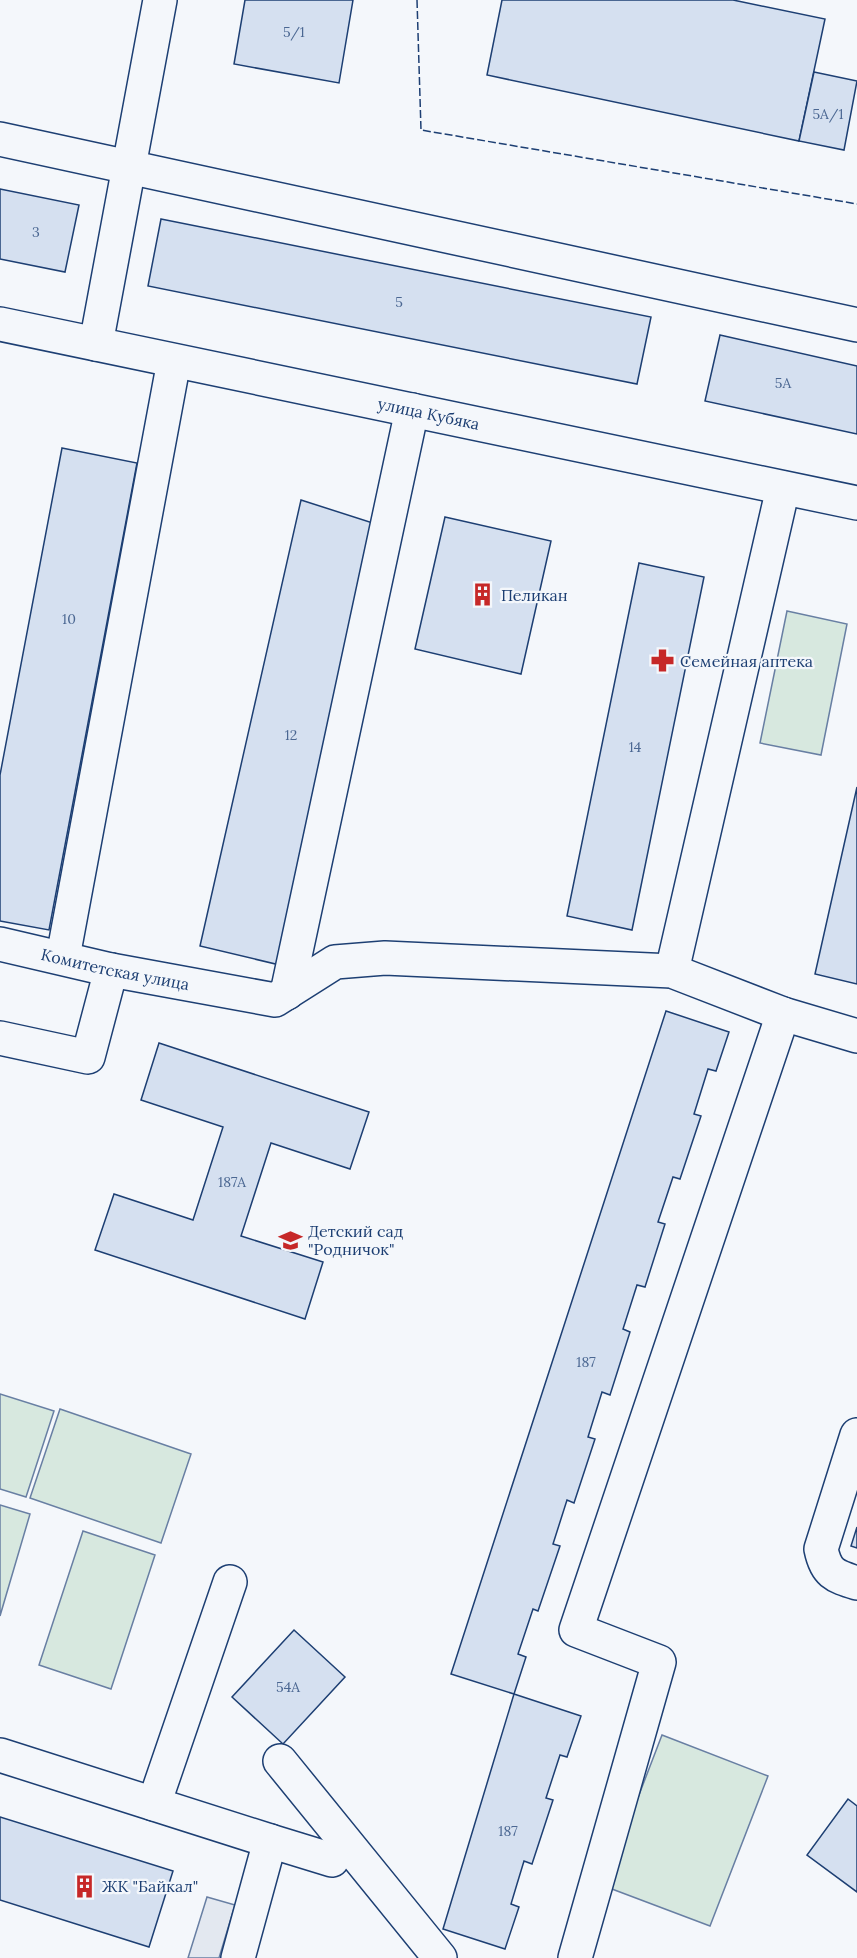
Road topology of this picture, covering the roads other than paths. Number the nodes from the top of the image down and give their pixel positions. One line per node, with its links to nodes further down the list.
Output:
1 (160, 0): 3 (street)
2 (0, 139): 3 (street)
3 (129, 167): 5 (street); 6 (street)
4 (0, 324): 6 (street, улица Кубяка)
5 (857, 325)
6 (96, 344): 7 (street, улица Кубяка)
7 (174, 360): 8 (street, улица Кубяка); 12 (street)
8 (412, 410): 9 (street, улица Кубяка); 15 (street)
9 (783, 488): 10 (street, улица Кубяка); 14 (street)
10 (857, 503)
11 (0, 944): 12 (street, Комитетская улица)
12 (63, 957): 13 (street, Комитетская улица)
13 (111, 970): 15 (street, Комитетская улица); 18 (street)
14 (672, 971): 15 (street); 16 (street)
15 (287, 993)
16 (783, 1014): 17 (street); 29 (street)
17 (857, 1036)
18 (0, 1038)
19 (857, 1435): 21 (street)
20 (230, 1582): 24 (street)
21 (857, 1583)
22 (0, 1755): 24 (street)
23 (280, 1761): 28 (street)
24 (154, 1804): 25 (street)
25 (270, 1841): 26 (street); 27 (street)
26 (332, 1860)
27 (238, 1958)
28 (441, 1958)
29 (575, 1958)

